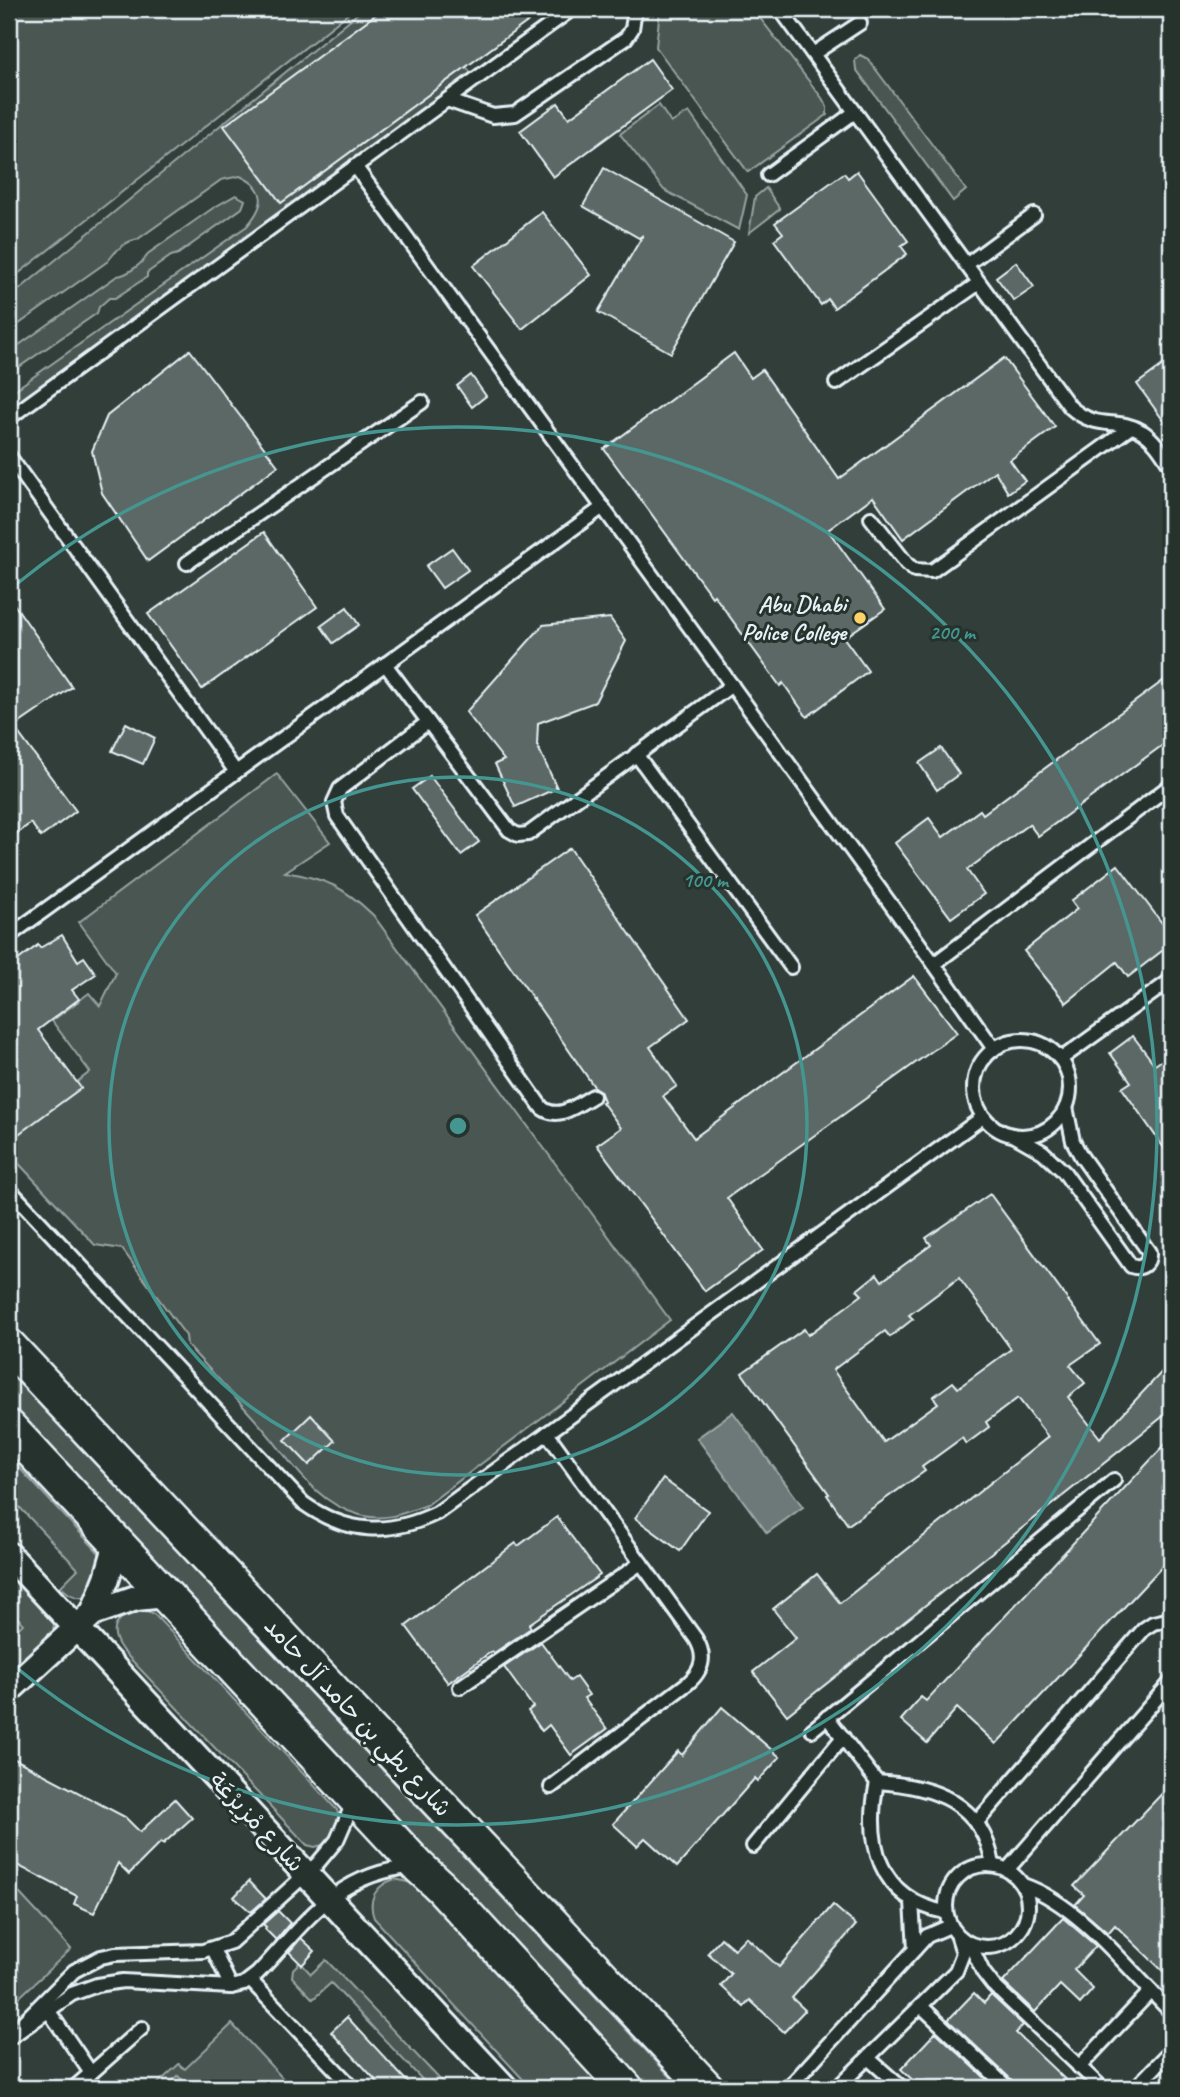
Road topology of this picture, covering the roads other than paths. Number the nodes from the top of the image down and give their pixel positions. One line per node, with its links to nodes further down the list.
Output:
1 (572, 9): 6 (lane)
2 (635, 9): 6 (lane)
3 (780, 9): 5 (lane)
4 (860, 23): 5 (lane)
5 (813, 54): 7 (lane)
6 (447, 100): 8 (lane)
7 (855, 112): 9 (lane); 11 (lane)
8 (355, 166): 15 (lane); 19 (lane)
9 (768, 175)
10 (1034, 215): 11 (lane)
11 (966, 265): 12 (lane)
12 (979, 282): 13 (lane); 16 (lane)
13 (836, 383)
14 (422, 402): 21 (lane)
15 (9, 418)
16 (1131, 427): 18 (lane); 20 (lane)
17 (9, 456): 26 (lane)
18 (1171, 466)
19 (603, 507): 22 (lane); 23 (lane)
20 (871, 518)
21 (187, 563)
22 (385, 664): 24 (lane); 26 (lane)
23 (732, 685): 25 (lane); 29 (lane)
24 (428, 722): 25 (lane); 34 (lane)
25 (636, 754): 30 (lane)
26 (236, 772): 28 (lane)
27 (1171, 785): 29 (lane)
28 (9, 936)
29 (934, 964): 32 (lane)
30 (791, 967)
31 (1171, 980): 33 (lane)
32 (994, 1049): 33 (lane); 36 (lane)
33 (1061, 1059): 35 (lane)
34 (593, 1096)
35 (1066, 1107): 37 (lane); 37 (lane)
36 (983, 1117): 37 (lane); 41 (lane)
37 (1015, 1136)
38 (9, 1189): 41 (lane)
39 (9, 1346): 87 (street, شارع بطي بن حامد آل حامد)
40 (9, 1427): 43 (street)
41 (547, 1433): 45 (lane)
42 (1114, 1480): 52 (lane)
43 (117, 1543): 46 (street); 48 (street)
44 (9, 1555): 48 (street, شارع مْزِيرْعَة)
45 (641, 1563): 50 (lane); 56 (lane)
46 (165, 1595): 48 (street); 57 (street)
47 (1171, 1619): 58 (lane)
48 (85, 1620): 51 (street); 63 (street, شارع مْزِيرْعَة)
49 (1171, 1682): 62 (lane)
50 (460, 1688)
51 (9, 1690)
52 (827, 1717): 53 (lane); 54 (lane)
53 (813, 1730)
54 (843, 1737): 55 (lane); 59 (lane)
55 (877, 1783): 58 (lane); 66 (lane)
56 (551, 1787)
57 (355, 1797): 61 (street); 63 (lane)
58 (977, 1822): 60 (lane)
59 (753, 1846)
60 (993, 1865): 62 (lane); 67 (lane)
61 (419, 1867): 65 (lane); 86 (street)
62 (1007, 1870): 64 (lane)
63 (306, 1875): 65 (street, شارع مْزِيرْعَة); 69 (lane)
64 (1023, 1885): 68 (lane); 73 (lane)
65 (328, 1898): 71 (lane); 85 (street, شارع مْزِيرْعَة)
66 (912, 1902): 67 (lane); 70 (lane)
67 (945, 1912): 68 (lane)
68 (959, 1936): 70 (lane); 74 (lane); 81 (lane)
69 (213, 1949): 72 (lane); 78 (lane)
70 (915, 1949): 88 (lane)
71 (250, 1980): 72 (lane); 84 (lane)
72 (231, 1987): 75 (lane)
73 (1151, 1991): 76 (lane); 81 (lane)
74 (921, 2006): 80 (lane); 91 (lane)
75 (48, 2010): 78 (lane); 82 (lane)
76 (1171, 2012)
77 (142, 2028): 82 (lane)
78 (10, 2038)
79 (1171, 2051): 93 (lane)
80 (868, 2058): 89 (lane); 90 (lane)
81 (1079, 2067): 92 (lane)
82 (91, 2073): 83 (lane)
83 (74, 2088)
84 (352, 2088)
85 (505, 2088)
86 (626, 2088)
87 (707, 2088)
88 (788, 2088)
89 (837, 2088)
90 (902, 2088)
91 (1008, 2088)
92 (1102, 2088)
93 (1135, 2088)

